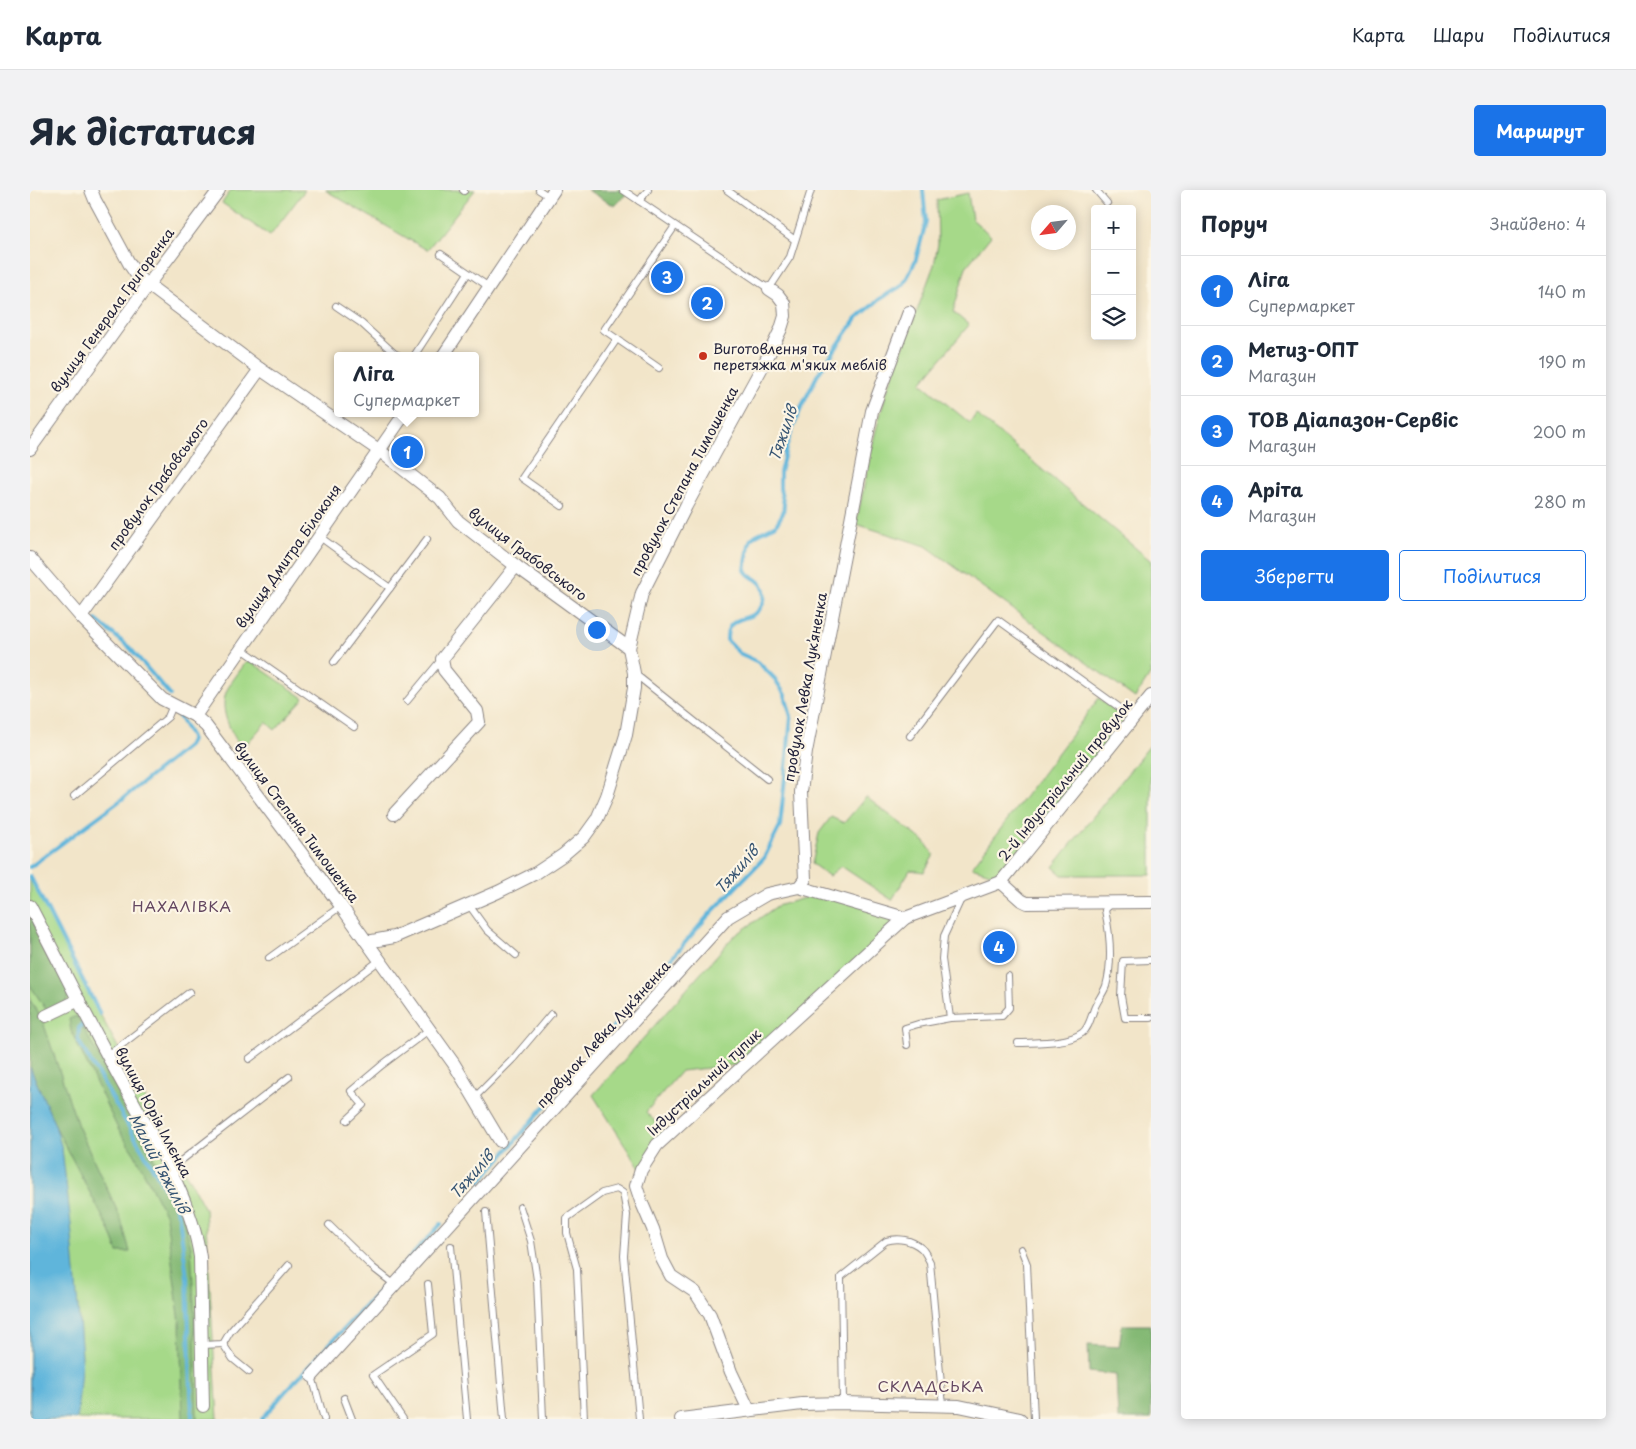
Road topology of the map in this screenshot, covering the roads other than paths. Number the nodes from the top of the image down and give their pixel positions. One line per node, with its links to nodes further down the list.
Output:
1 (92, 190): 15 (street, вулиця Грабовського)
2 (219, 190): 15 (street, вулиця Генерала Григоренка)
3 (622, 190): 9 (lane)
4 (648, 190): 9 (lane)
5 (727, 190): 12 (lane)
6 (811, 190): 12 (lane)
7 (1096, 190): 10 (lane)
8 (548, 192): 16 (street)
9 (639, 201): 11 (lane)
10 (1107, 203)
11 (675, 226): 17 (lane); 20 (lane)
12 (795, 240): 17 (lane)
13 (441, 254): 14 (lane)
14 (468, 273): 16 (lane); 22 (lane)
15 (148, 285): 24 (street, вулиця Грабовського); 27 (street, вулиця Генерала Григоренка)
16 (489, 288): 23 (street)
17 (769, 289): 37 (street, провулок Степана Тимошенка)
18 (336, 306): 21 (lane)
19 (909, 312): 52 (street, провулок Левка Лукʼяненка)
20 (616, 339): 25 (lane); 29 (lane)
21 (393, 352)
22 (417, 352)
23 (446, 352)
24 (260, 368): 28 (street, вулиця Грабовського); 35 (street, провулок Грабовського)
25 (659, 368)
26 (402, 417): 28 (street, вулиця Дмитра Білоконя)
27 (30, 449)
28 (380, 451): 30 (street, вулиця Дмитра Білоконя); 33 (street, вулиця Грабовського)
29 (562, 506)
30 (320, 536): 34 (lane); 36 (street, вулиця Дмитра Білоконя)
31 (427, 539): 34 (lane)
32 (30, 558): 35 (street, вулиця Степана Тимошенка)
33 (516, 566): 37 (street, вулиця Грабовського); 38 (street)
34 (390, 588): 39 (lane)
35 (81, 617): 43 (street, вулиця Степана Тимошенка)
36 (242, 648): 44 (street, вулиця Дмитра Білоконя); 46 (lane)
37 (629, 648): 40 (street, провулок Степана Тимошенка)
38 (442, 659): 41 (lane); 50 (street)
39 (334, 662)
40 (634, 673): 48 (lane); 56 (street, провулок Степана Тимошенка)
41 (407, 701)
42 (1150, 701): 45 (street, 2-й Індустріальний провулок)
43 (173, 705): 44 (street, вулиця Степана Тимошенка); 49 (lane)
44 (195, 716): 58 (street, вулиця Степана Тимошенка)
45 (1135, 718): 47 (lane); 51 (street, 2-й Індустріальний провулок)
46 (354, 727)
47 (910, 736)
48 (767, 779)
49 (74, 796)
50 (394, 814)
51 (1001, 882): 53 (street); 54 (street)
52 (800, 887): 59 (street); 88 (street, провулок Левка Лукʼяненка)
53 (962, 896): 59 (street); 70 (lane)
54 (1112, 902): 55 (street); 73 (lane)
55 (1151, 902)
56 (469, 905): 60 (street, провулок Степана Тимошенка); 61 (lane)
57 (30, 906): 67 (street, вулиця Юрія Іллєнка)
58 (341, 906): 60 (street, вулиця Степана Тимошенка); 62 (lane)
59 (905, 918): 98 (street, Індустріальний тупик)
60 (367, 942): 63 (street, вулиця Степана Тимошенка)
61 (516, 954)
62 (268, 958)
63 (380, 960): 72 (street, вулиця Степана Тимошенка); 76 (lane)
64 (1151, 960): 71 (lane)
65 (1008, 976): 70 (lane)
66 (190, 992): 75 (lane)
67 (79, 1000): 69 (street); 75 (street, вулиця Юрія Іллєнка)
68 (551, 1014): 78 (lane)
69 (46, 1016)
70 (950, 1018): 74 (lane)
71 (1151, 1018)
72 (430, 1030): 78 (street, вулиця Степана Тимошенка); 79 (lane)
73 (1018, 1043)
74 (907, 1044)
75 (108, 1056): 81 (street, вулиця Юрія Іллєнка)
76 (249, 1059)
77 (289, 1078): 81 (lane)
78 (474, 1098): 80 (street, вулиця Степана Тимошенка)
79 (347, 1120)
80 (500, 1141)
81 (170, 1170): 91 (street, вулиця Юрія Іллєнка)
82 (520, 1207): 104 (lane)
83 (486, 1212): 103 (lane)
84 (329, 1225): 88 (lane)
85 (451, 1246): 102 (lane)
86 (1021, 1249): 109 (lane)
87 (289, 1265): 90 (lane)
88 (393, 1284): 93 (street)
89 (428, 1284): 101 (lane)
90 (222, 1344): 91 (lane); 92 (lane)
91 (202, 1345): 96 (street, вулиця Юрія Іллєнка)
92 (248, 1372)
93 (312, 1376): 99 (lane)
94 (344, 1398): 100 (lane)
95 (843, 1403): 97 (street); 97 (lane); 98 (street)
96 (203, 1406)
97 (943, 1406): 108 (street)
98 (749, 1410): 107 (street)
99 (324, 1419)
100 (352, 1419)
101 (404, 1419)
102 (467, 1419)
103 (504, 1419)
104 (543, 1419)
105 (584, 1419): 106 (lane)
106 (640, 1419)
107 (681, 1419)
108 (1020, 1419)
109 (1034, 1419)

